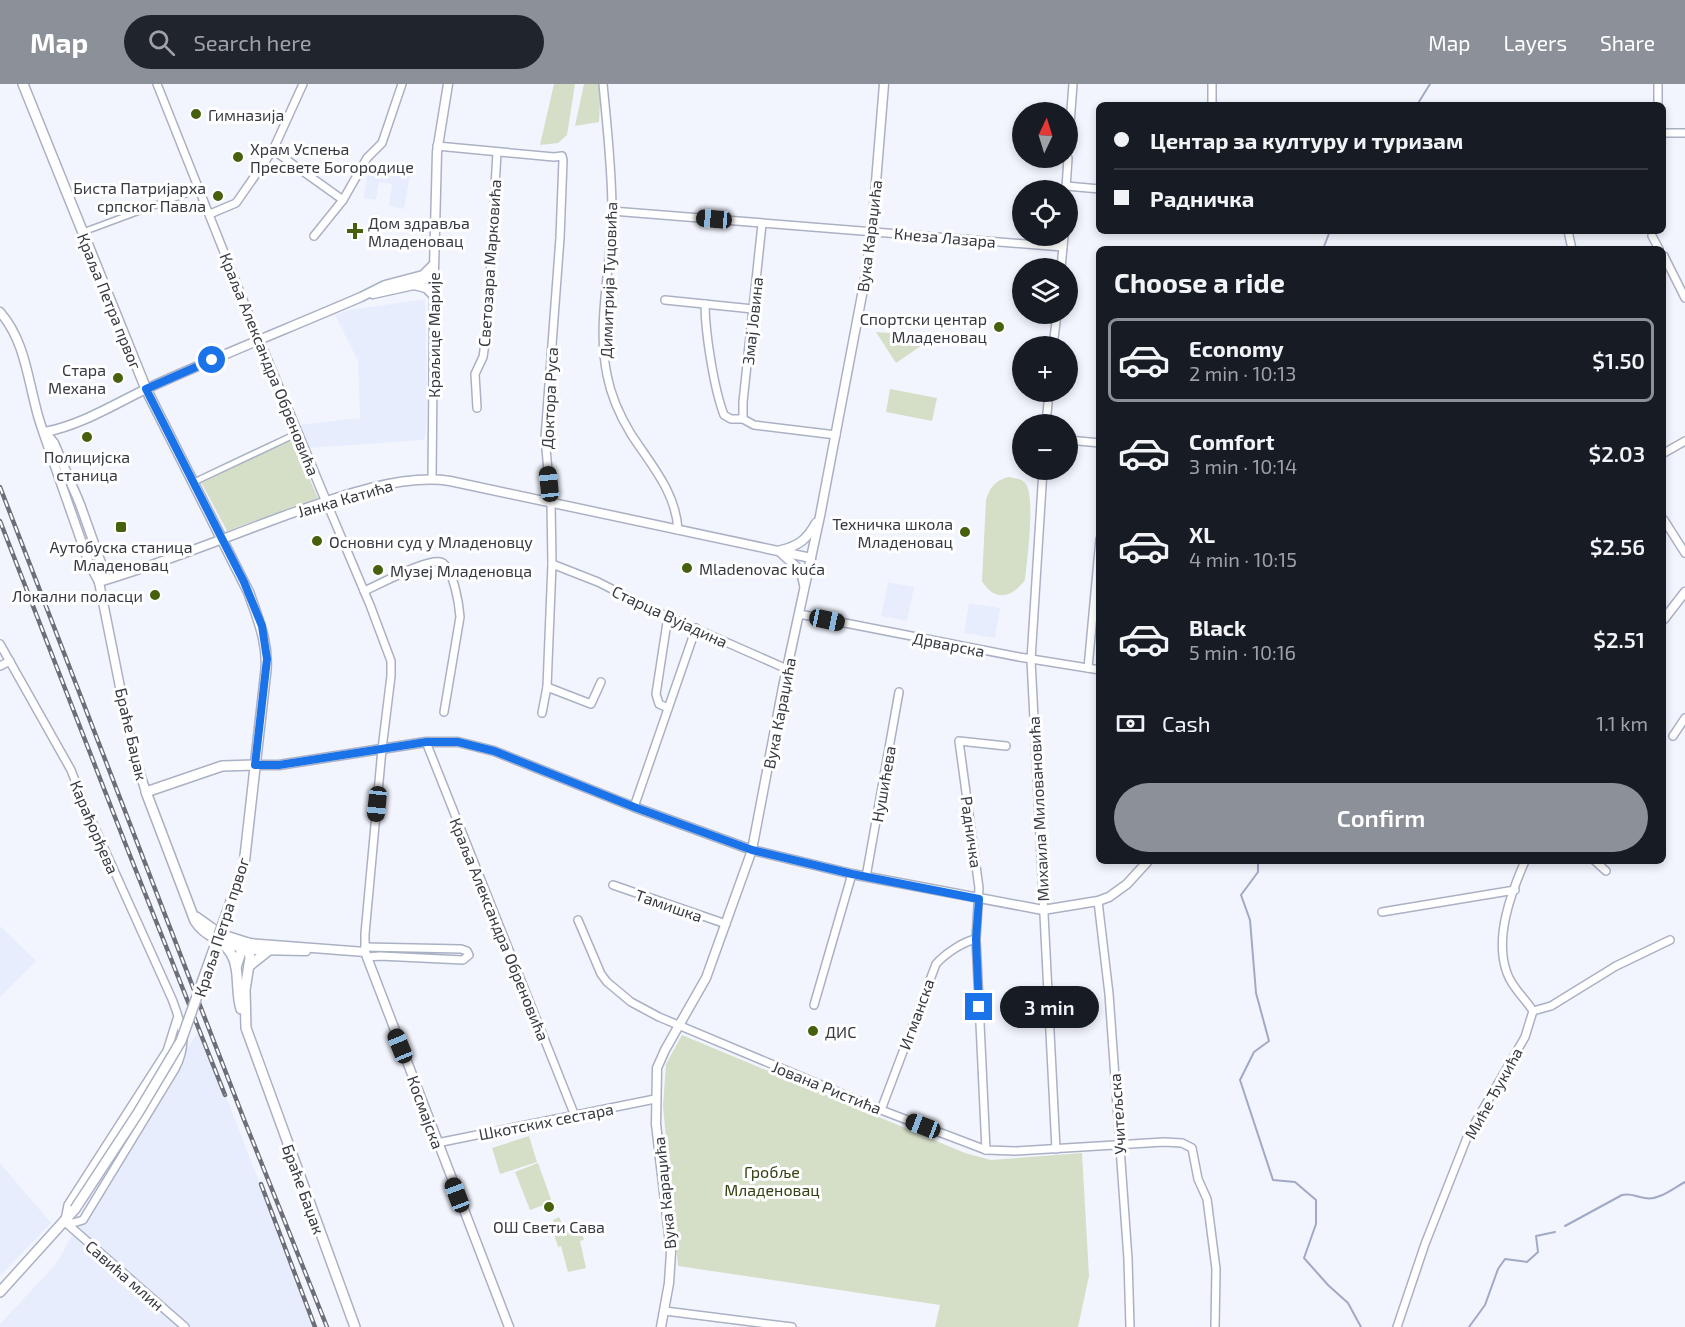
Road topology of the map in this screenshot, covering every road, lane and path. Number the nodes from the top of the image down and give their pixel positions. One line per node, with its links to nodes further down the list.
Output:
1 (23, 84): 27 (main road, Краља Петра првог)
2 (157, 84): 20 (street, Краља Александра Обреновића)
3 (303, 84): 17 (street)
4 (402, 84): 22 (street)
5 (448, 84): 16 (street, Краљице Марије)
6 (603, 84): 23 (street, Димитрија Туцовића)
7 (884, 84): 26 (street, Вука Караџића)
8 (1073, 84): 11 (street)
9 (1212, 84): 12 (street)
10 (1658, 84): 13 (street)
11 (1072, 102)
12 (1212, 102)
13 (1658, 102)
14 (1666, 133): 15 (street)
15 (1685, 133)
16 (437, 146): 18 (street); 34 (street, Краљице Марије)
17 (273, 150): 22 (street); 24 (street)
18 (497, 152): 45 (street, Светозара Марковића); 58 (street, Доктора Руса)
19 (1078, 188): 21 (street)
20 (199, 189): 24 (street, Краља Александра Обреновића); 27 (street)
21 (1096, 189)
22 (343, 200): 28 (street)
23 (612, 211): 25 (street, Кнеза Лазара); 61 (street, Димитрија Туцовића)
24 (210, 214): 43 (street, Краља Александра Обреновића)
25 (762, 224): 26 (street, Кнеза Лазара); 41 (street, Змај Јовина)
26 (873, 231): 31 (street, Кнеза Лазара); 49 (street, Вука Караџића)
27 (83, 232): 44 (main road, Краља Петра првог)
28 (315, 236)
29 (1652, 236): 30 (street)
30 (1657, 246)
31 (1063, 247): 32 (street)
32 (1062, 258)
33 (1666, 260): 38 (street)
34 (434, 269): 35 (street); 36 (street, Краљице Марије); 37 (street)
35 (414, 285): 36 (street); 37 (street)
36 (434, 296): 54 (street, Краљице Марије)
37 (361, 297): 43 (street)
38 (1685, 298)
39 (665, 300): 40 (street)
40 (705, 304): 41 (street); 46 (street)
41 (753, 309): 46 (street, Змај Јовина)
42 (0, 312): 47 (street, Браће Баџак)
43 (260, 340): 44 (street); 48 (street, Краља Александра Обреновића)
44 (146, 389): 47 (street); 56 (main road, Краља Петра првог)
45 (477, 408)
46 (743, 419): 49 (street)
47 (45, 432): 67 (street, Браће Баџак)
48 (298, 433): 56 (street); 57 (street, Краља Александра Обреновића)
49 (836, 435): 59 (street, Вука Караџића)
50 (1078, 441): 52 (street)
51 (1685, 441): 53 (street)
52 (1096, 443)
53 (1666, 452)
54 (432, 479): 57 (street, Јанка Катића); 58 (street, Јанка Катића)
55 (1042, 480): 77 (street, Михаила Миловановића)
56 (194, 482): 62 (main road, Краља Петра првог)
57 (326, 501): 62 (street, Јанка Катића); 70 (street, Краља Александра Обреновића)
58 (551, 503): 61 (street, Јанка Катића); 66 (street, Доктора Руса)
59 (820, 516): 63 (street); 65 (street, Вука Караџића)
60 (1666, 523): 64 (street)
61 (678, 530): 63 (street, Јанка Катића)
62 (222, 539): 67 (street, Јанка Катића); 94 (main road, Краља Петра првог)
63 (778, 551): 65 (street, Јанка Катића); 69 (street)
64 (1685, 553)
65 (811, 558): 69 (street, Вука Караџића)
66 (552, 564): 73 (street, Старца Вујадина); 84 (street, Доктора Руса)
67 (99, 582): 95 (street, Браће Баџак)
68 (1096, 582): 80 (street)
69 (805, 587): 72 (street, Вука Караџића)
70 (364, 591): 87 (street); 93 (street, Краља Александра Обреновића)
71 (1685, 592): 74 (street)
72 (799, 614): 77 (street, Дрварска); 81 (street, Вука Караџића)
73 (668, 616): 75 (street, Старца Вујадина); 86 (street)
74 (1666, 616)
75 (696, 628): 81 (street, Старца Вујадина); 86 (street)
76 (0, 644): 78 (street, Карађорђева)
77 (1031, 660): 80 (street, Дрварска); 108 (street, Михаила Миловановића)
78 (10, 661): 79 (street); 124 (street, Карађорђева)
79 (0, 666)
80 (1088, 668): 82 (street, Дрварска)
81 (787, 669): 97 (street, Вука Караџића)
82 (1096, 669)
83 (601, 682): 84 (street)
84 (547, 687): 88 (street, Доктора Руса)
85 (899, 692): 103 (street, Нушићева)
86 (668, 708): 96 (street)
87 (444, 712)
88 (542, 713)
89 (1685, 718): 90 (street)
90 (1672, 736)
91 (426, 742): 93 (street); 96 (street); 129 (street, Краља Александра Обреновића)
92 (1006, 746): 106 (street, Радничка)
93 (382, 749): 94 (street); 119 (street, Космајска)
94 (255, 765): 95 (main road); 134 (main road, Краља Петра првог, bridge)
95 (146, 792): 110 (main road, Браће Баџак)
96 (634, 807): 97 (street)
97 (752, 850): 102 (street); 112 (street, Вука Караџића)
98 (1146, 864): 107 (street)
99 (1524, 864): 105 (street)
100 (1598, 864): 101 (street)
101 (1606, 871)
102 (852, 874): 103 (street); 122 (street)
103 (866, 877): 106 (street)
104 (613, 885): 112 (street, Тамишка)
105 (1515, 890): 109 (street); 123 (street)
106 (979, 899): 108 (street); 113 (street, Радничка)
107 (1098, 901): 108 (street); 131 (street, Учитељска)
108 (1043, 910): 132 (street, Михаила Миловановића)
109 (1382, 912)
110 (194, 915): 115 (main road, Браће Баџак); 116 (main road)
111 (578, 920): 126 (street, Јована Ристића)
112 (726, 924): 126 (street, Вука Караџића)
113 (976, 939): 128 (street, Игманска); 133 (street, Радничка)
114 (1670, 940): 123 (street)
115 (222, 943): 116 (street); 120 (main road, Браће Баџак)
116 (247, 947): 117 (street); 118 (street); 120 (main road); 121 (main road, Браће Баџак)
117 (315, 949): 118 (street); 119 (street)
118 (268, 951): 121 (main road)
119 (365, 952): 119 (street); 130 (street, Космајска)
120 (236, 968): 125 (main road, Браће Баџак)
121 (248, 968): 125 (main road, Браће Баџак)
122 (814, 1005)
123 (1533, 1011): 144 (street, Миће Ђукића)
124 (178, 1016): 134 (street); 134 (street, Карађорђева)
125 (244, 1016): 138 (main road, Браће Баџак)
126 (679, 1026): 127 (street, Вука Караџића); 128 (street, Јована Ристића)
127 (655, 1100): 129 (street, Шкотских сестара); 136 (street, Вука Караџића)
128 (881, 1110): 133 (street, Јована Ристића)
129 (575, 1116): 130 (street, Шкотских сестара)
130 (437, 1143): 139 (street, Космајска)
131 (1119, 1145): 132 (street, Јована Ристића); 142 (street, Учитељска); 143 (street, Јована Ристића)
132 (1056, 1149): 133 (street, Јована Ристића)
133 (986, 1150)
134 (65, 1222): 135 (main road, Краља Петра првог); 137 (street, Савића млин)
135 (0, 1292)
136 (665, 1311): 140 (street, Вука Караџића); 141 (street)
137 (185, 1327)
138 (355, 1327)
139 (509, 1327)
140 (661, 1327)
141 (792, 1327)
142 (1130, 1327)
143 (1215, 1327)
144 (1397, 1327)

